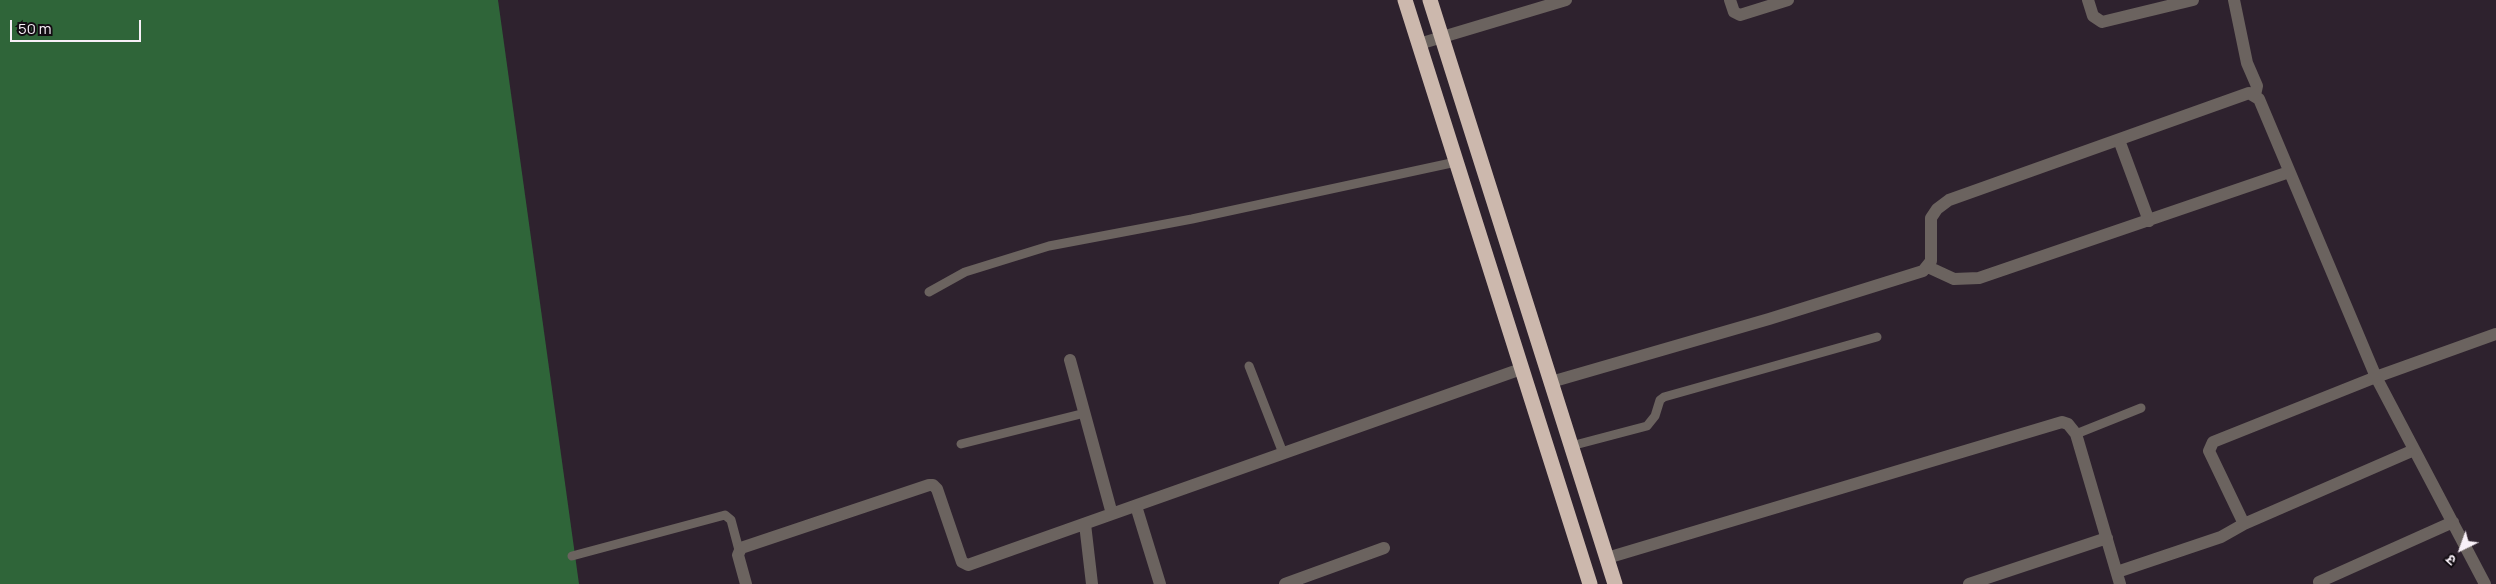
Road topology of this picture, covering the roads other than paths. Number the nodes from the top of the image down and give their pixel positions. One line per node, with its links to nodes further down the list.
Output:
1 (1405, 0): 10 (highway)
2 (1430, 0): 9 (highway)
3 (1566, 0): 9 (street)
4 (1730, 0): 5 (street)
5 (1788, 0)
6 (2088, 0): 7 (street)
7 (2193, 0)
8 (2234, 0): 11 (street)
9 (1442, 38): 10 (street); 24 (highway)
10 (1419, 44): 13 (highway)
11 (2255, 95): 12 (street); 14 (street)
12 (2119, 140): 15 (street); 16 (street)
13 (1456, 162): 17 (lane); 22 (highway)
14 (2289, 172): 15 (street); 23 (street)
15 (2149, 222): 16 (street)
16 (1928, 267): 24 (street)
17 (929, 292)
18 (2496, 334): 23 (street)
19 (1877, 337): 29 (lane)
20 (1070, 360): 26 (street)
21 (1249, 366): 31 (lane)
22 (1521, 369): 31 (street); 48 (highway)
23 (2376, 376): 30 (street); 36 (street)
24 (1551, 382): 29 (highway)
25 (2141, 408): 27 (lane)
26 (1084, 413): 28 (lane); 33 (street)
27 (2076, 434): 37 (street); 41 (street)
28 (961, 444)
29 (1571, 446): 41 (highway)
30 (2414, 450): 34 (street); 36 (street)
31 (1283, 454): 32 (street)
32 (1136, 506): 33 (street); 46 (street)
33 (1112, 514): 35 (street)
34 (2452, 522): 43 (street); 51 (street)
35 (1085, 524): 39 (street); 45 (street)
36 (2244, 524): 42 (street)
37 (2108, 538): 42 (street); 50 (street)
38 (1384, 548): 47 (street)
39 (739, 550): 40 (lane); 44 (street)
40 (572, 556)
41 (1607, 558): 49 (highway)
42 (2119, 578)
43 (2319, 582)
44 (746, 584)
45 (1092, 584)
46 (1160, 584)
47 (1285, 584)
48 (1590, 584)
49 (1615, 584)
50 (1969, 584)
51 (2485, 584)

